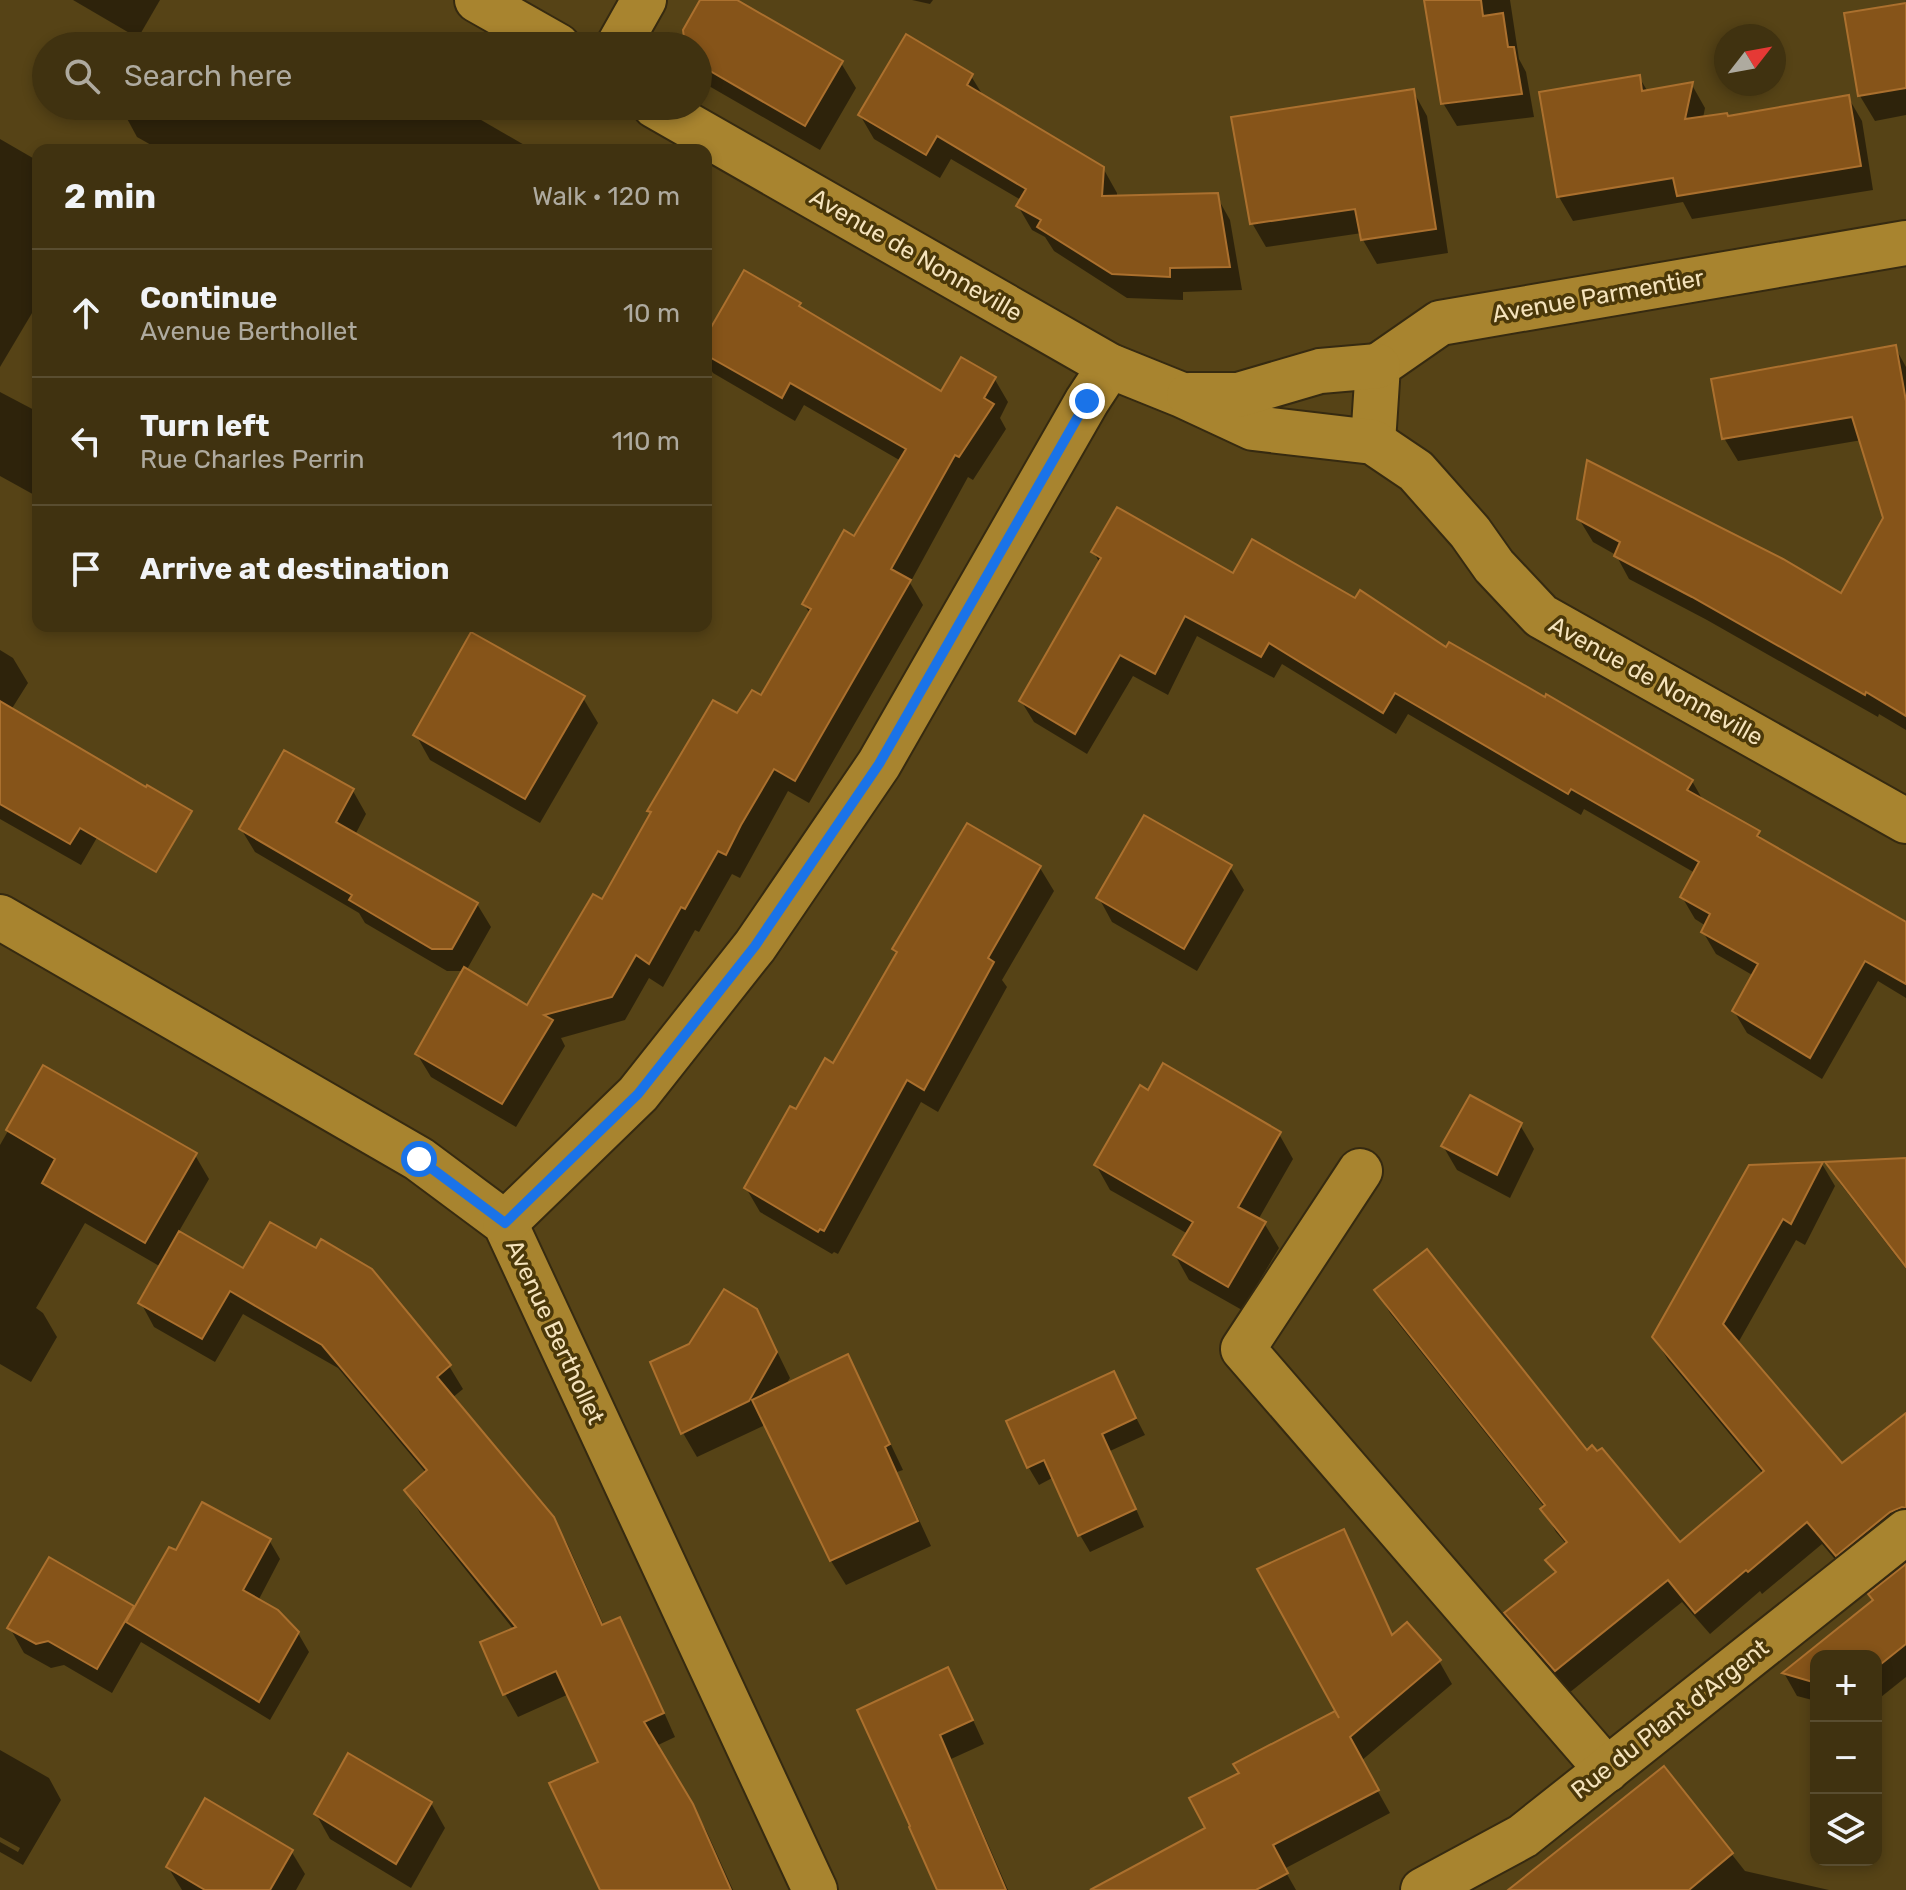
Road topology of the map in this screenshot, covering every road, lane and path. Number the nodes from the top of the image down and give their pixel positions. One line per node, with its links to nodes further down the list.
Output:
1 (477, 0): 3 (street)
2 (644, 0): 4 (street)
3 (533, 32)
4 (626, 32)
5 (680, 120): 7 (street, Avenue de Nonneville)
6 (1906, 243): 8 (street, Avenue Parmentier)
7 (1110, 366): 9 (street, Avenue de Nonneville); 14 (street)
8 (1378, 366): 9 (street, Avenue de Nonneville); 10 (street)
9 (1182, 395): 10 (street, Avenue de Nonneville)
10 (1373, 442): 11 (street, Avenue de Nonneville)
11 (1906, 821)
12 (0, 917): 14 (street, Avenue Berthollet)
13 (1360, 1171): 16 (street)
14 (505, 1223): 17 (street, Avenue Berthollet)
15 (1906, 1532): 16 (street, Rue du Plant d'Argent)
16 (1607, 1770): 18 (street, Rue du Plant d'Argent)
17 (815, 1890)
18 (1423, 1890)

